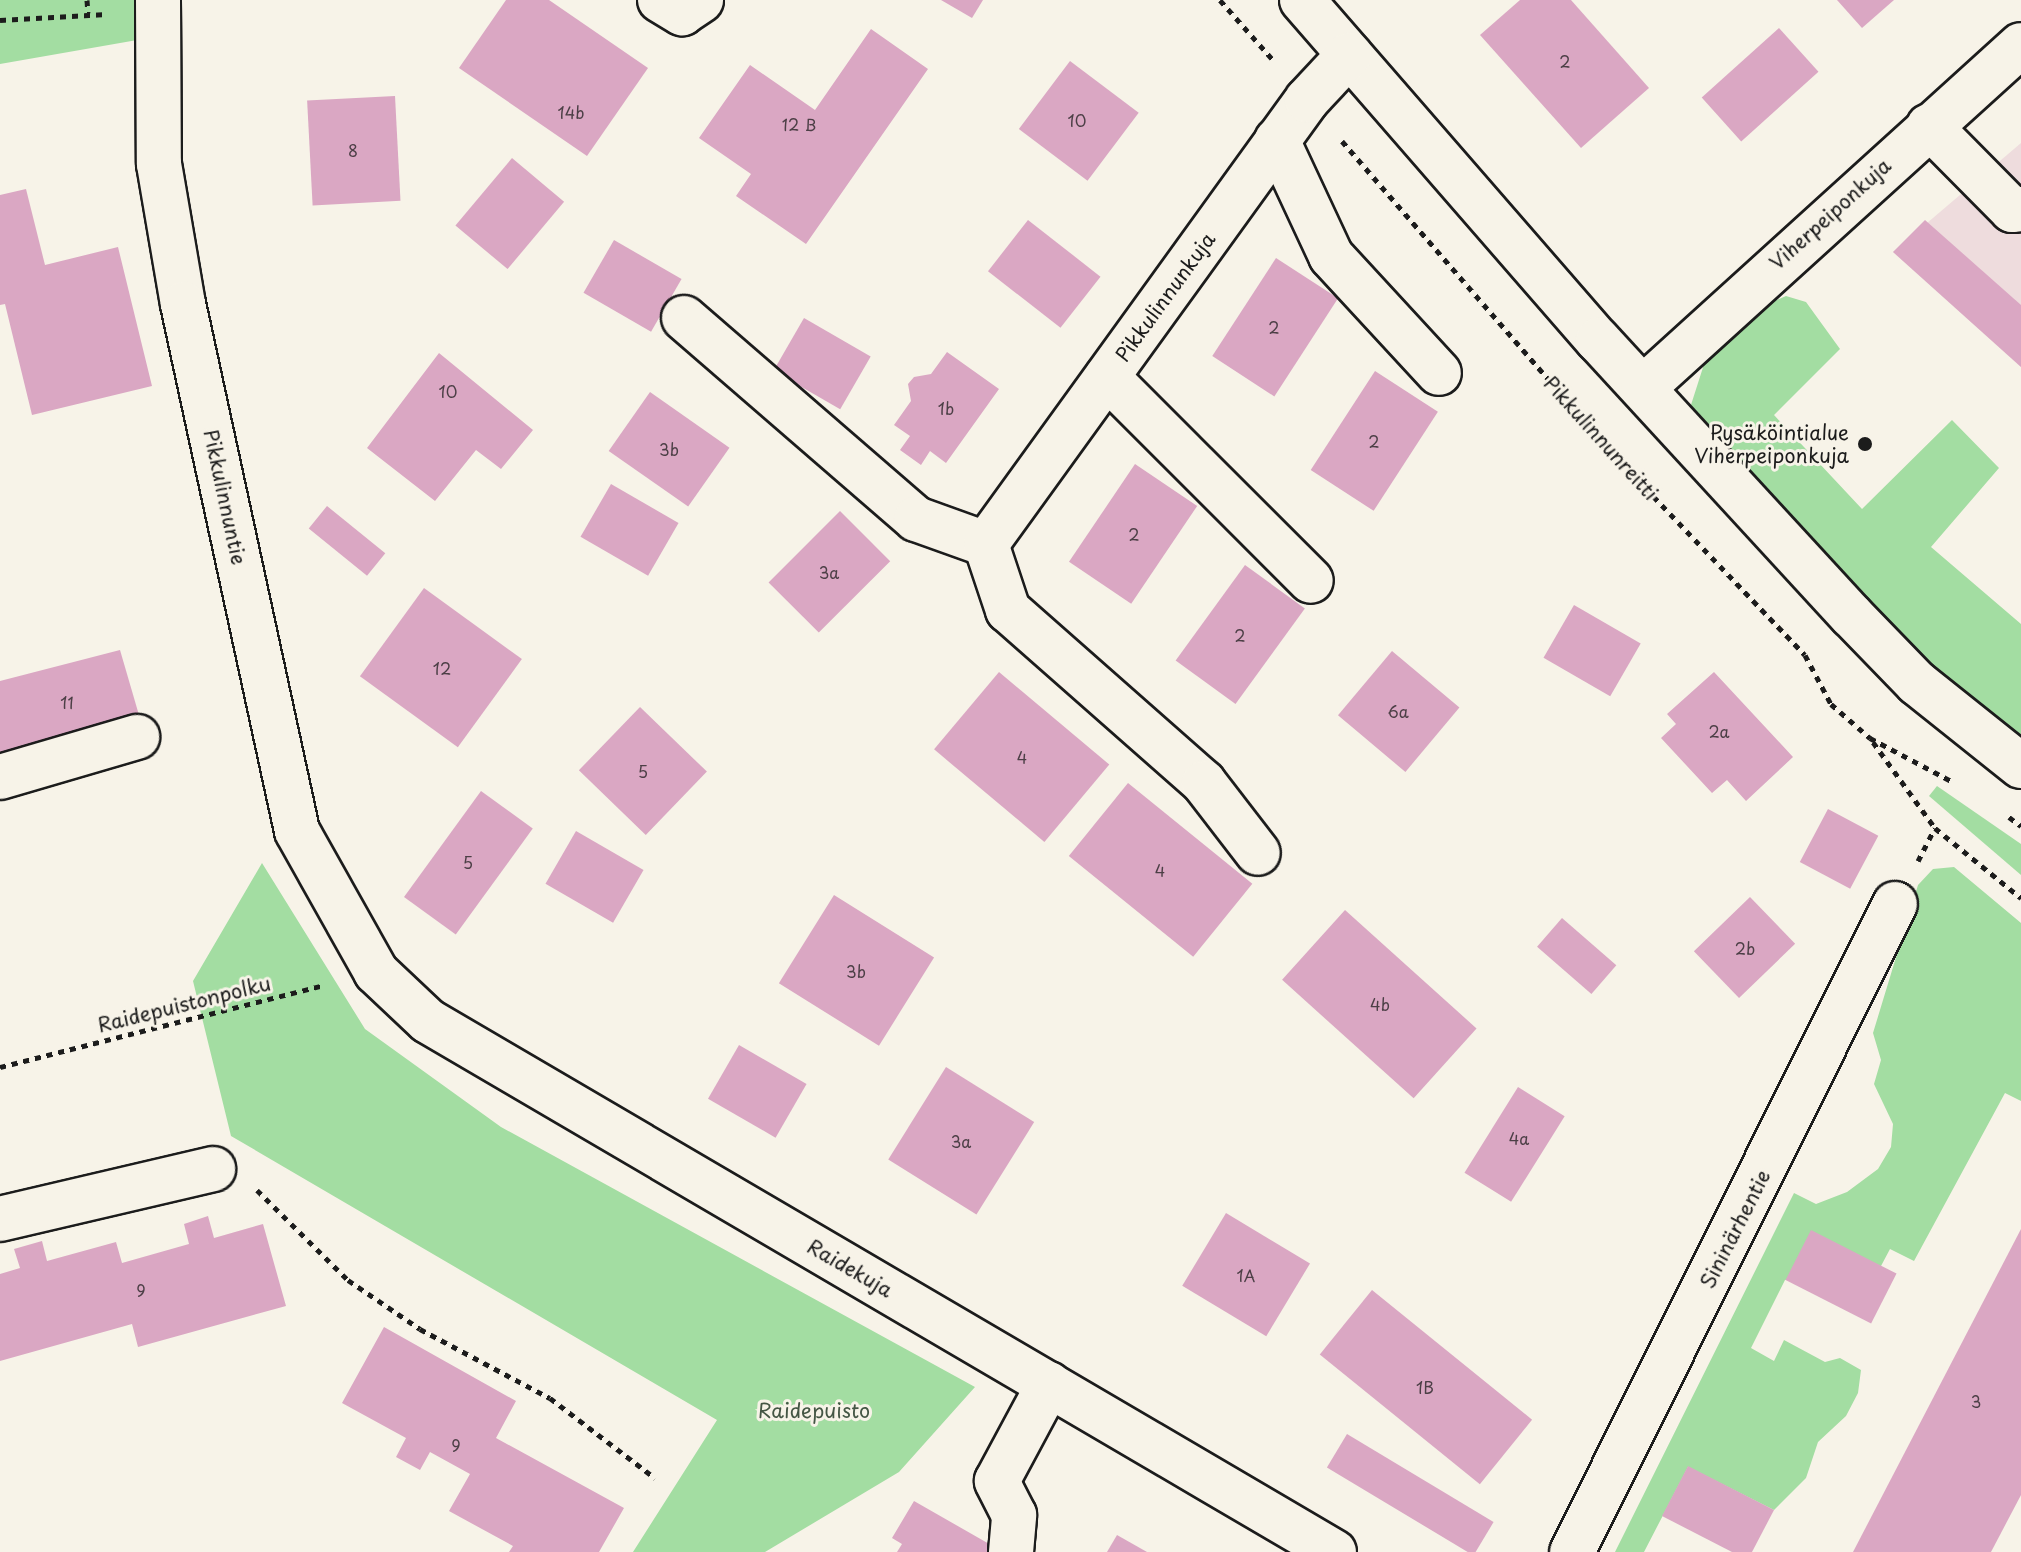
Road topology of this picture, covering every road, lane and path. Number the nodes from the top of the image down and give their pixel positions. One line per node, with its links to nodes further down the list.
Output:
1 (87, 0): 7 (path)
2 (660, 0): 3 (street)
3 (701, 0)
4 (1220, 0): 11 (path, Pikkulinnunreitti)
5 (1302, 0): 10 (street)
6 (157, 8): 7 (path); 31 (street, Pikkulinnuntie)
7 (88, 13): 8 (path)
8 (0, 20)
9 (2021, 45): 12 (street, Viherpeiponkuja)
10 (1349, 55): 11 (street, Pikkulinnunkuja); 18 (street)
11 (1307, 100): 13 (street, Pikkulinnunkuja); 22 (path, Pikkulinnunreitti)
12 (1929, 126): 14 (street); 18 (street, Viherpeiponkuja)
13 (1277, 140): 16 (street); 17 (street, Pikkulinnunkuja)
14 (2018, 213)
15 (684, 318): 19 (street)
16 (1439, 373)
17 (1107, 377): 19 (street, Pikkulinnunkuja); 20 (street)
18 (1643, 388): 23 (street)
19 (986, 544): 28 (street)
20 (1311, 581)
21 (137, 737): 24 (street)
22 (1870, 738): 25 (path, Pikkulinnunreitti); 29 (path)
23 (2021, 766)
24 (0, 777)
25 (1966, 789)
26 (2000, 811): 27 (path)
27 (2021, 826)
28 (1258, 853)
29 (2021, 898)
30 (1895, 904): 39 (street, Sininärhentie)
31 (376, 972): 32 (path, Raidepuistonpolku); 35 (street, Raidekuja)
32 (0, 1067)
33 (213, 1169): 34 (street); 36 (path)
34 (0, 1219)
35 (1049, 1384): 37 (street); 38 (street, Raidekuja)
36 (655, 1478)
37 (1011, 1552)
38 (1334, 1552)
39 (1572, 1552)

